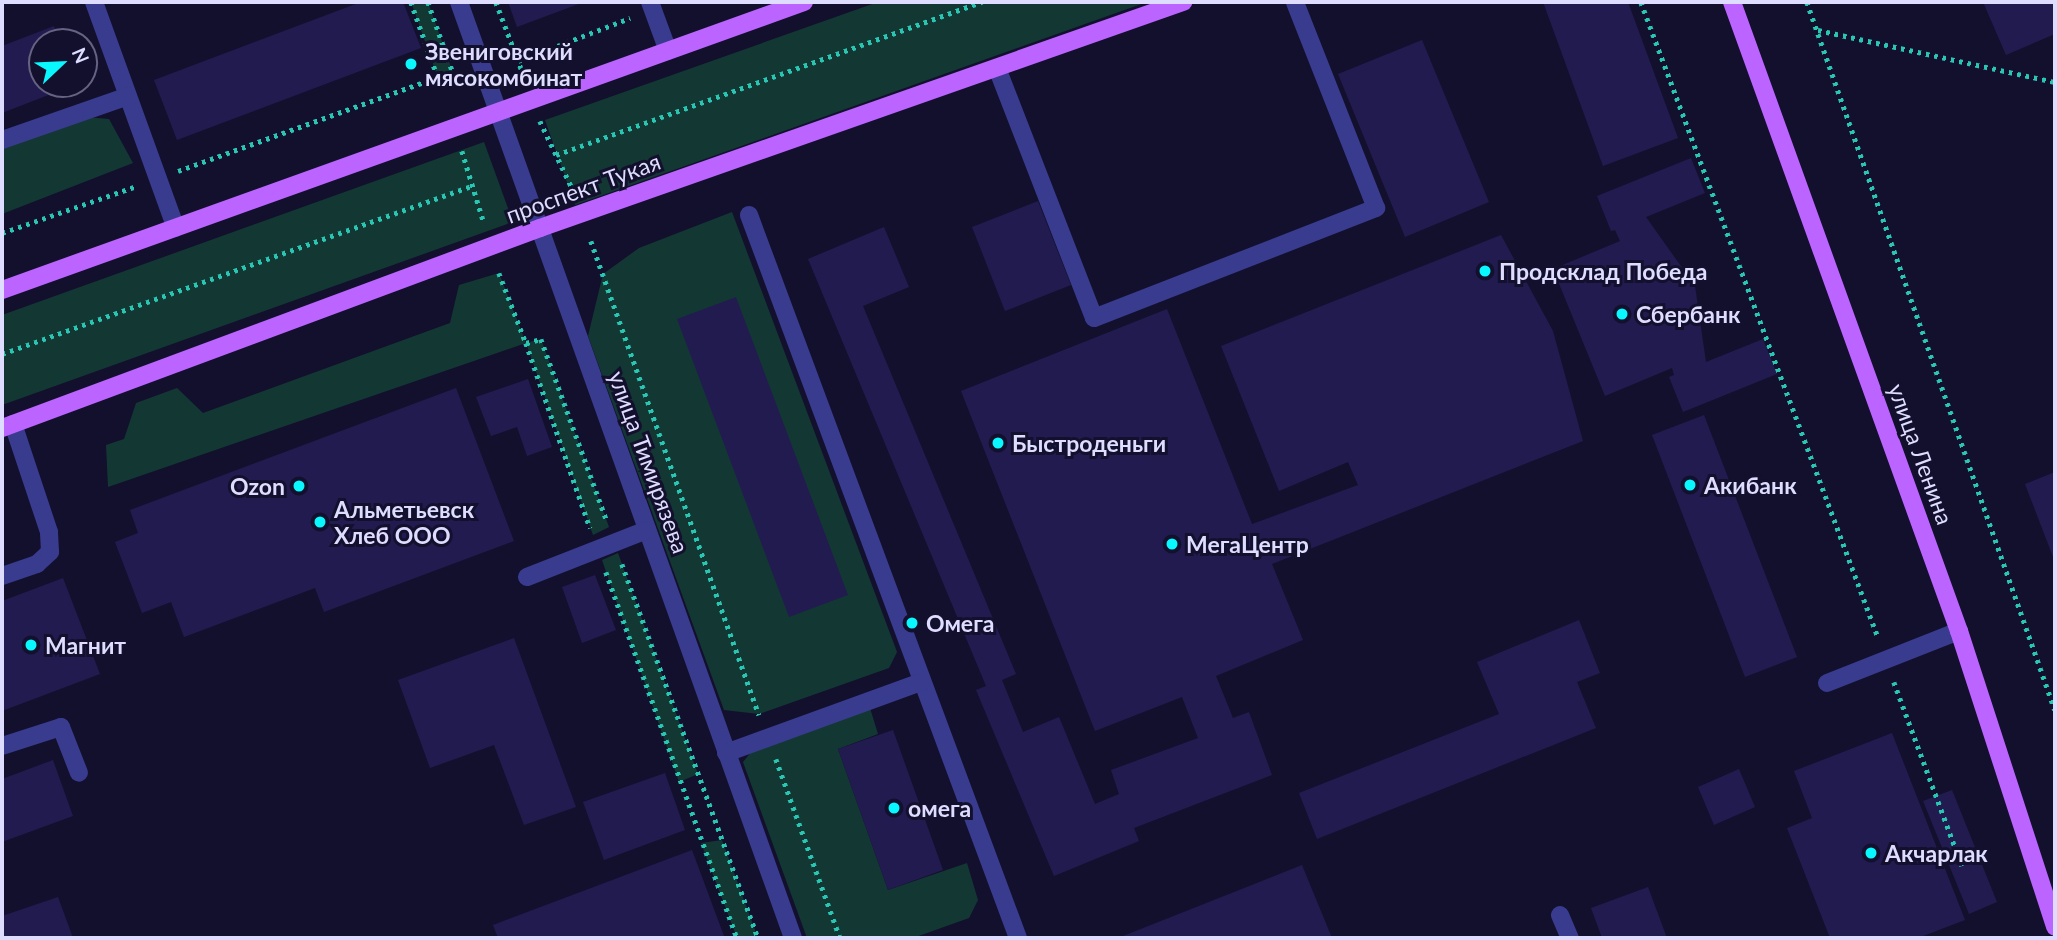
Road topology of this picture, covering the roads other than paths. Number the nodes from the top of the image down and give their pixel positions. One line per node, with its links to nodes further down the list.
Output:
1 (94, 2): 10 (street)
2 (459, 2): 11 (street, улица Тимирязева)
3 (804, 2): 8 (main road)
4 (1183, 2): 9 (main road, проспект Тукая)
5 (1295, 2): 9 (street)
6 (1732, 2): 21 (main road, улица Ленина)
7 (651, 6): 8 (street)
8 (668, 51): 11 (main road)
9 (997, 68): 15 (main road, проспект Тукая)
10 (128, 96): 12 (street); 14 (street)
11 (498, 112): 14 (main road); 15 (street, улица Тимирязева)
12 (2, 139)
13 (749, 215): 22 (street)
14 (176, 228): 16 (main road)
15 (540, 228): 17 (main road, проспект Тукая); 18 (street, улица Тимирязева)
16 (2, 290)
17 (7, 426): 19 (street)
18 (647, 530): 20 (street); 25 (street, улица Тимирязева)
19 (2, 576)
20 (527, 577)
21 (1959, 631): 23 (street); 28 (main road, улица Ленина)
22 (921, 682): 25 (street); 29 (street)
23 (1828, 683)
24 (2, 746): 26 (street)
25 (726, 753): 30 (street, улица Тимирязева)
26 (79, 773)
27 (1560, 915): 31 (street)
28 (2055, 927)
29 (1012, 936)
30 (793, 938)
31 (1570, 938)

